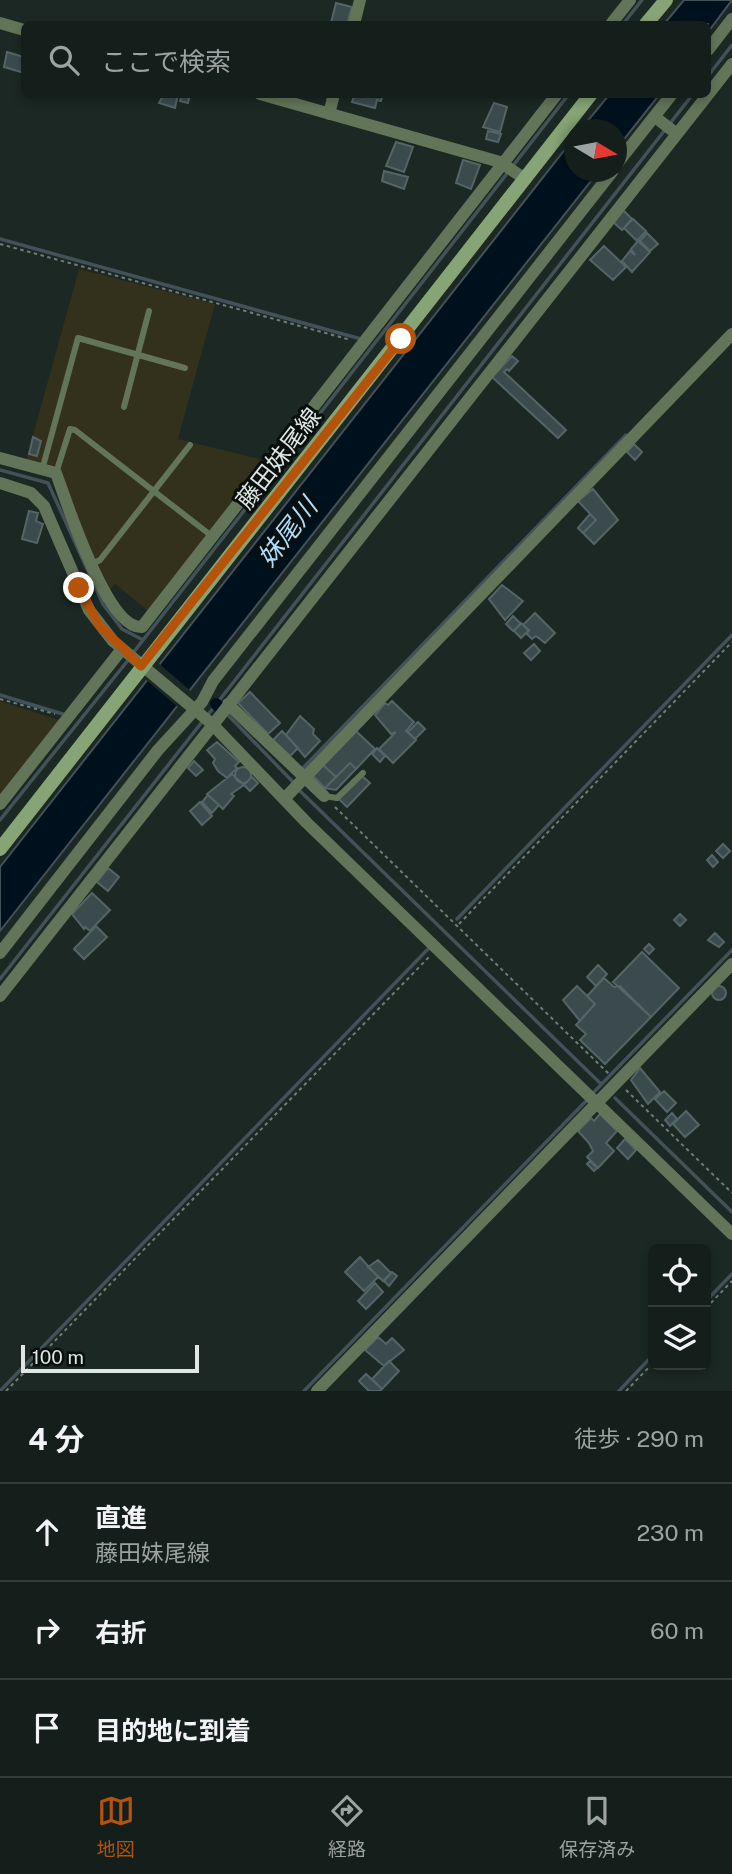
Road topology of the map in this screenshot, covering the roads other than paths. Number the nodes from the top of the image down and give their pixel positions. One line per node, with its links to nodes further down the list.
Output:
1 (360, 0): 5 (street)
2 (630, 0): 6 (street)
3 (666, 0): 7 (main road)
4 (732, 19): 10 (street)
5 (355, 21)
6 (613, 21)
7 (648, 21)
8 (0, 23): 9 (street)
9 (21, 29)
10 (711, 46)
11 (732, 64): 12 (street)
12 (711, 84)
13 (274, 98): 19 (street)
14 (333, 98): 19 (street)
15 (554, 98): 22 (street)
16 (587, 98): 22 (main road, 藤田妹尾線)
17 (671, 98): 20 (street)
18 (696, 98): 20 (street)
19 (329, 114): 22 (street)
20 (667, 126): 21 (street); 38 (street)
21 (627, 157)
22 (513, 170): 34 (street); 37 (main road, 藤田妹尾線)
23 (604, 182): 39 (street)
24 (149, 311): 26 (lane)
25 (732, 334): 41 (street)
26 (137, 355): 27 (lane); 28 (lane); 31 (lane)
27 (185, 368)
28 (124, 407)
29 (190, 445): 33 (lane)
30 (0, 458): 31 (street)
31 (49, 471): 33 (lane); 35 (street)
32 (0, 483): 36 (street)
33 (155, 490): 34 (lane); 35 (lane)
34 (215, 538): 36 (street)
35 (92, 564): 36 (street)
36 (91, 583): 37 (street)
37 (134, 660): 39 (street); 43 (street); 44 (main road, 藤田妹尾線)
38 (228, 704): 39 (street); 41 (street)
39 (201, 716): 41 (street); 45 (street); 47 (street)
40 (363, 772): 42 (lane)
41 (296, 783): 42 (street); 48 (street)
42 (324, 796)
43 (0, 804)
44 (0, 849)
45 (0, 953)
46 (732, 964): 48 (street)
47 (0, 996)
48 (592, 1100): 49 (street); 50 (street)
49 (732, 1234)
50 (317, 1391)

